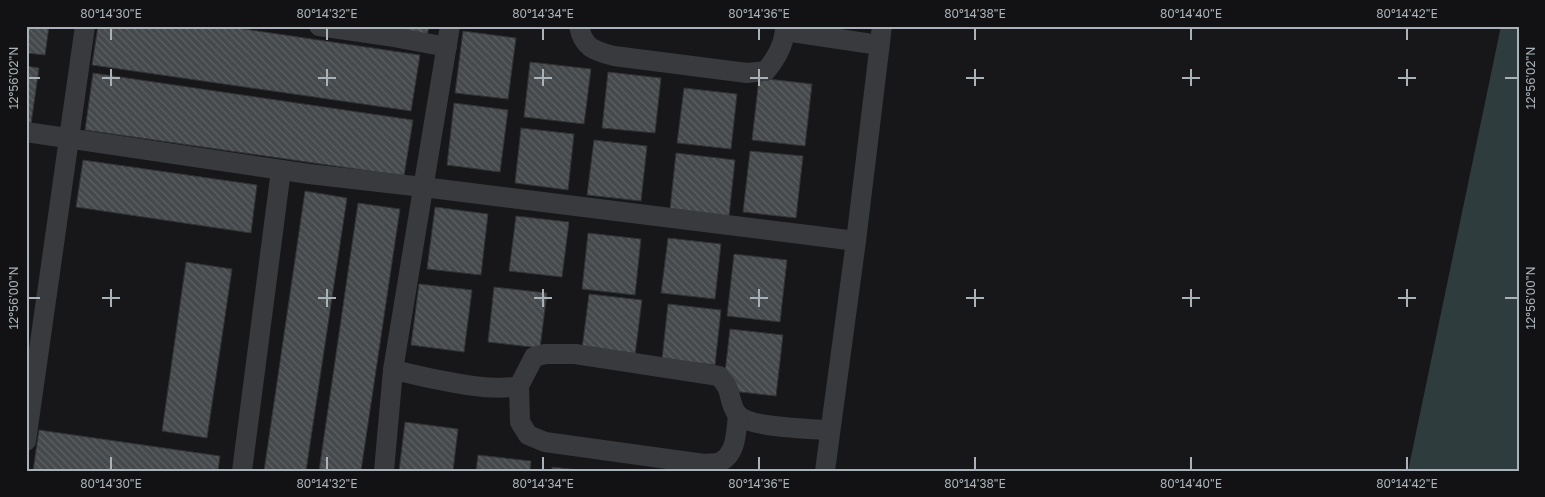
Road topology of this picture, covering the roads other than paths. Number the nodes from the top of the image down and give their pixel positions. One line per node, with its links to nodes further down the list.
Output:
1 (85, 26): 9 (street)
2 (318, 26): 7 (street)
3 (450, 26): 7 (street)
4 (579, 26): 5 (street)
5 (785, 29): 6 (street)
6 (881, 36): 12 (street)
7 (447, 48): 11 (street)
8 (26, 132): 9 (street)
9 (70, 139): 10 (street); 17 (street)
10 (281, 170): 11 (street); 18 (street)
11 (423, 187): 12 (street); 13 (street)
12 (856, 241): 16 (street)
13 (393, 370): 14 (street); 19 (street)
14 (519, 386): 15 (street); 15 (street)
15 (738, 415): 16 (street)
16 (830, 430): 20 (street)
17 (26, 442)
18 (242, 471)
19 (384, 471)
20 (825, 471)

